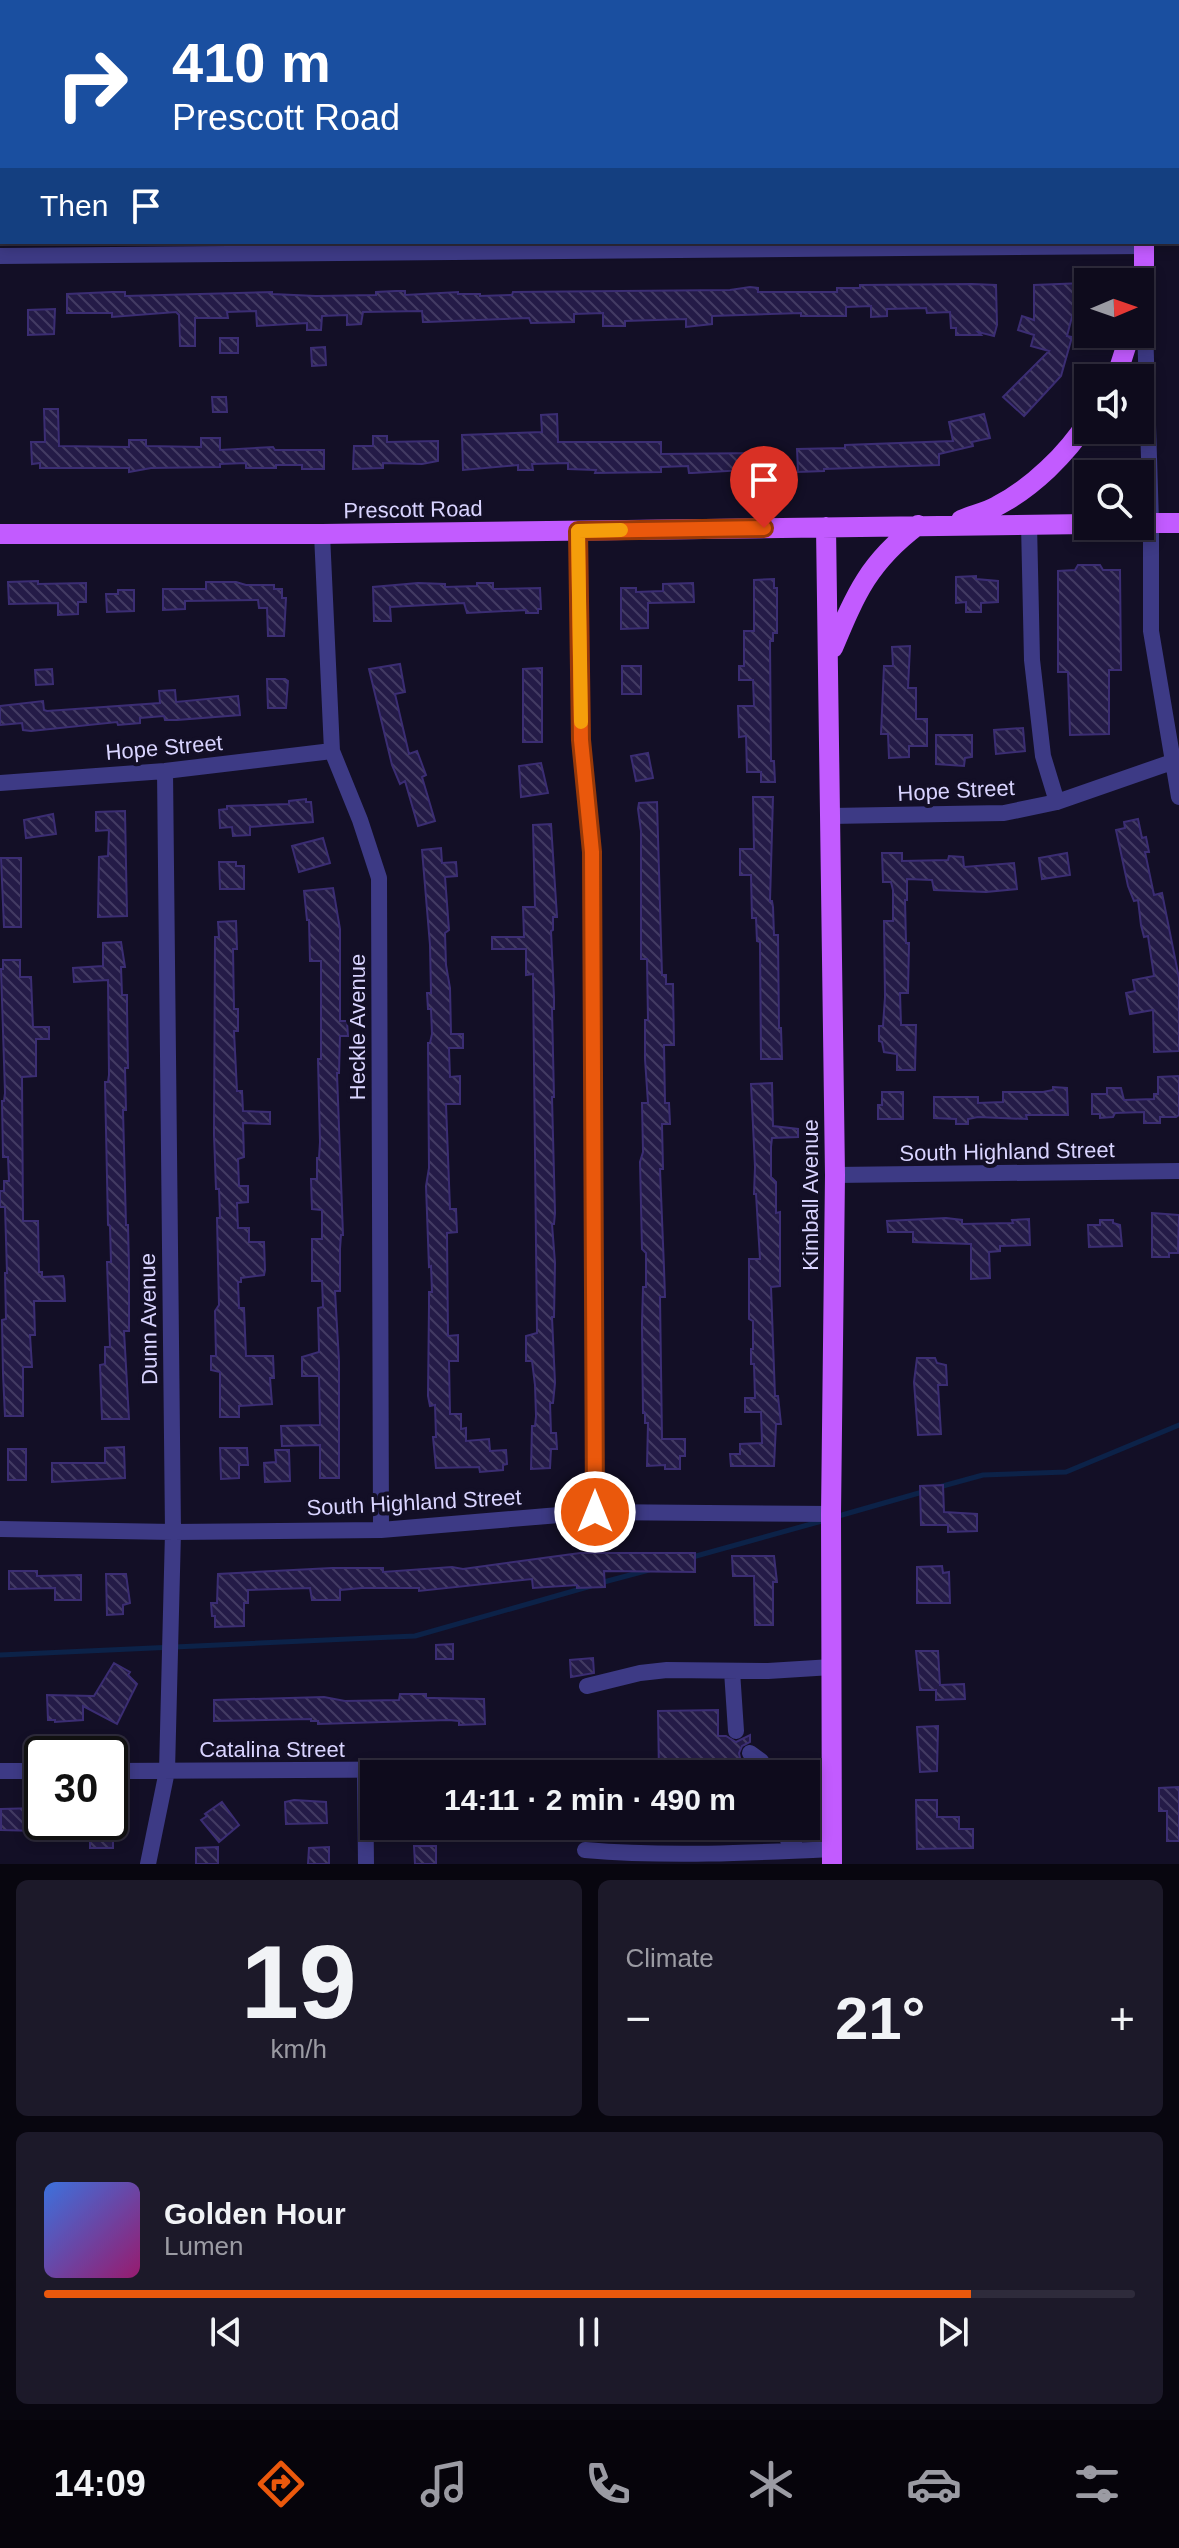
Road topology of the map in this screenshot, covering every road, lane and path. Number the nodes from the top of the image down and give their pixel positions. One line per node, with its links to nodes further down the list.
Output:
1 (1144, 244): 2 (street); 3 (main road)
2 (0, 256)
3 (1143, 268)
4 (1143, 348): 6 (street)
5 (1074, 439): 12 (main road)
6 (1145, 460)
7 (1154, 523): 8 (main road)
8 (1179, 523)
9 (1029, 524): 10 (main road); 12 (main road); 24 (street)
10 (1074, 524)
11 (918, 525): 12 (main road, Prescott Road); 13 (main road, Prescott Road); 18 (main road)
12 (946, 525)
13 (826, 527): 14 (main road, Prescott Road); 18 (main road, Kimball Avenue)
14 (578, 531): 16 (main road, Prescott Road); 28 (street)
15 (0, 534): 16 (main road, Prescott Road)
16 (322, 534): 19 (street, Heckle Avenue)
17 (1147, 540): 20 (street)
18 (830, 655): 25 (main road, Kimball Avenue)
19 (332, 751): 21 (street, Hope Street); 31 (street, Heckle Avenue)
20 (1172, 762): 23 (street); 24 (street, Hope Street)
21 (165, 771): 22 (street, Hope Street); 32 (street, Dunn Avenue)
22 (0, 783)
23 (1179, 797)
24 (1057, 802): 25 (street, Hope Street)
25 (830, 816): 27 (main road, Kimball Avenue)
26 (1179, 1171): 27 (street, South Highland Street)
27 (835, 1175): 29 (main road, Kimball Avenue)
28 (595, 1512): 29 (street, South Highland Street); 31 (street, South Highland Street)
29 (831, 1514): 33 (main road, Kimball Avenue)
30 (0, 1529): 32 (street, South Highland Street)
31 (381, 1530): 32 (street, South Highland Street)
32 (173, 1532): 42 (street, Dunn Avenue)
33 (832, 1667): 34 (street); 48 (main road, Kimball Avenue)
34 (732, 1671): 35 (street); 36 (street)
35 (587, 1686)
36 (736, 1731)
37 (750, 1753): 38 (street)
38 (760, 1760)
39 (0, 1771): 40 (street)
40 (24, 1771)
41 (128, 1771): 42 (street, Catalina Street)
42 (167, 1771): 43 (street, Catalina Street); 49 (street, Dunn Avenue)
43 (360, 1771)
44 (366, 1840): 50 (street)
45 (788, 1840): 47 (street)
46 (585, 1850): 47 (street)
47 (798, 1850): 48 (street)
48 (832, 1856)
49 (148, 1864)
50 (366, 1864)

